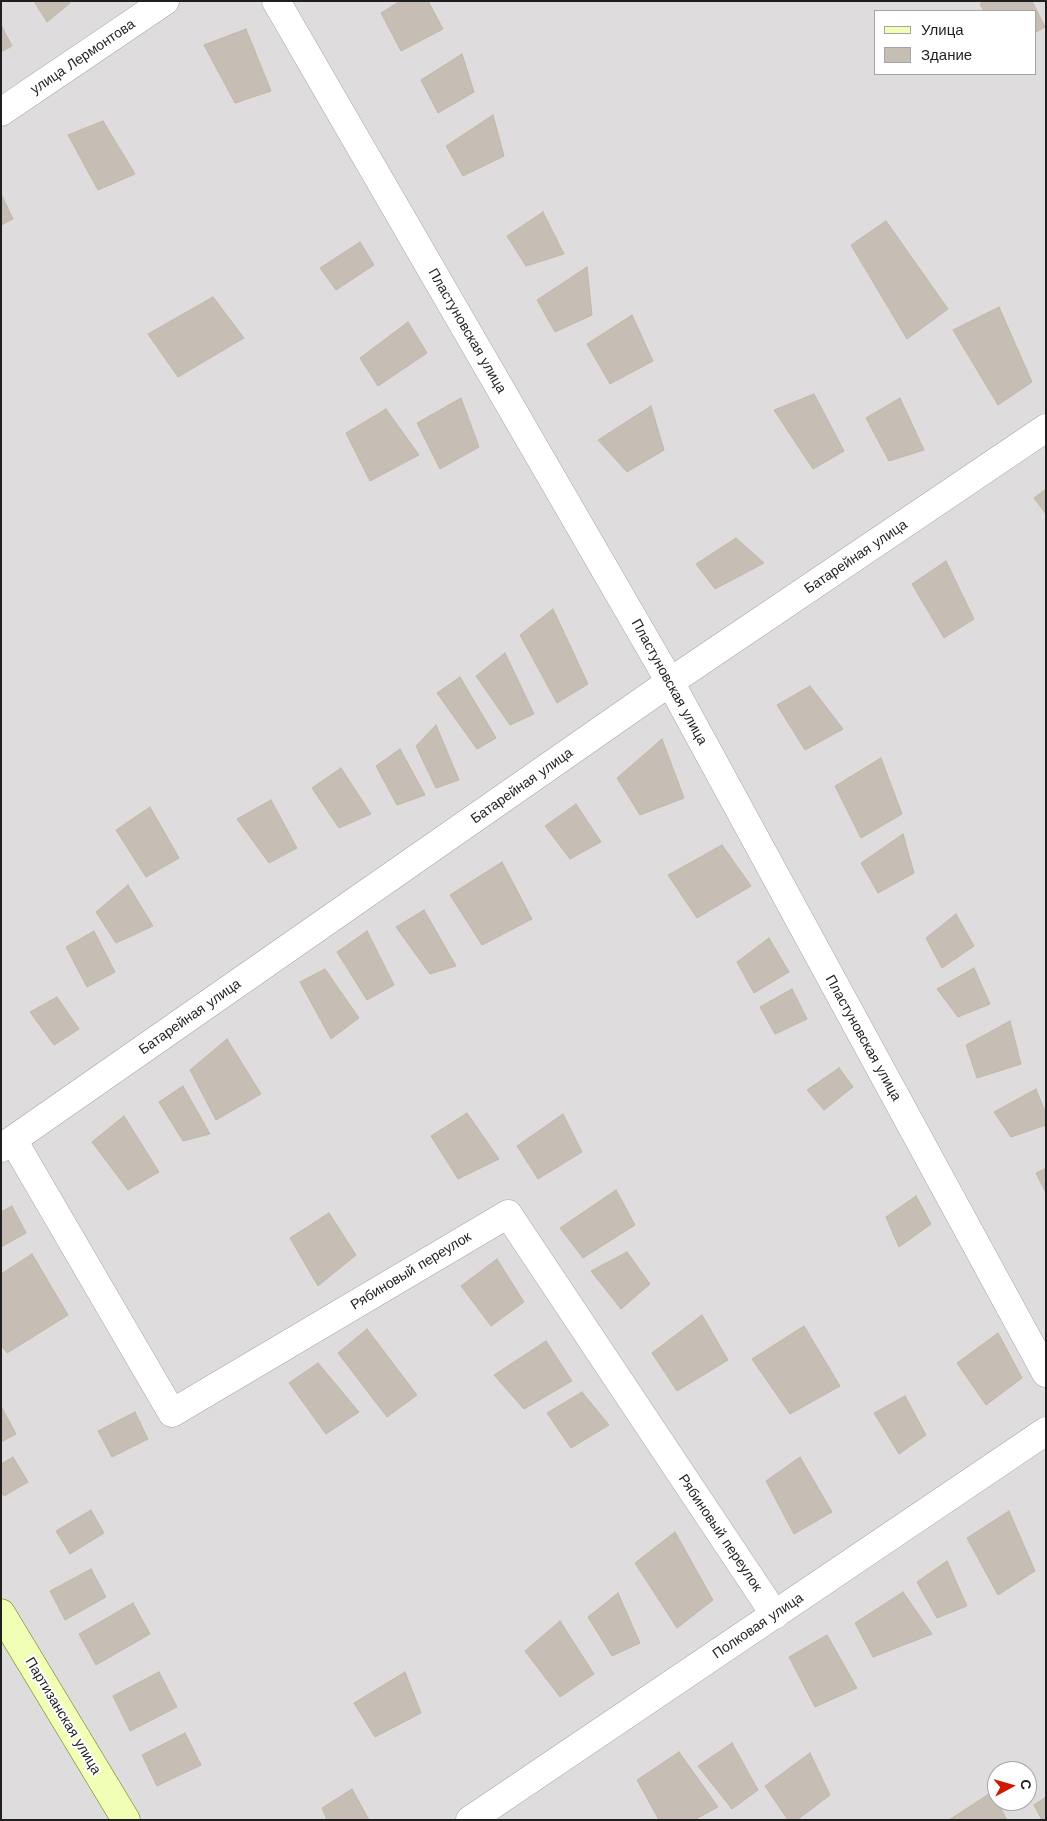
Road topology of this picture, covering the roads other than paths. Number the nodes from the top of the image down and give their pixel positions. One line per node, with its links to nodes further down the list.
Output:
1 (165, 1): 3 (street, улица Лермонтова)
2 (276, 1): 5 (street, Пластуновская улица)
3 (1, 112)
4 (1046, 428): 5 (street, Батарейная улица)
5 (670, 682): 6 (street, Батарейная улица); 7 (street, Пластуновская улица)
6 (7, 1144): 10 (street, Рябиновый переулок)
7 (1046, 1373)
8 (1046, 1431): 10 (street, Полковая улица)
9 (1, 1613): 11 (street, Партизанская улица)
10 (775, 1615): 12 (street, Полковая улица)
11 (126, 1820)
12 (470, 1820)

